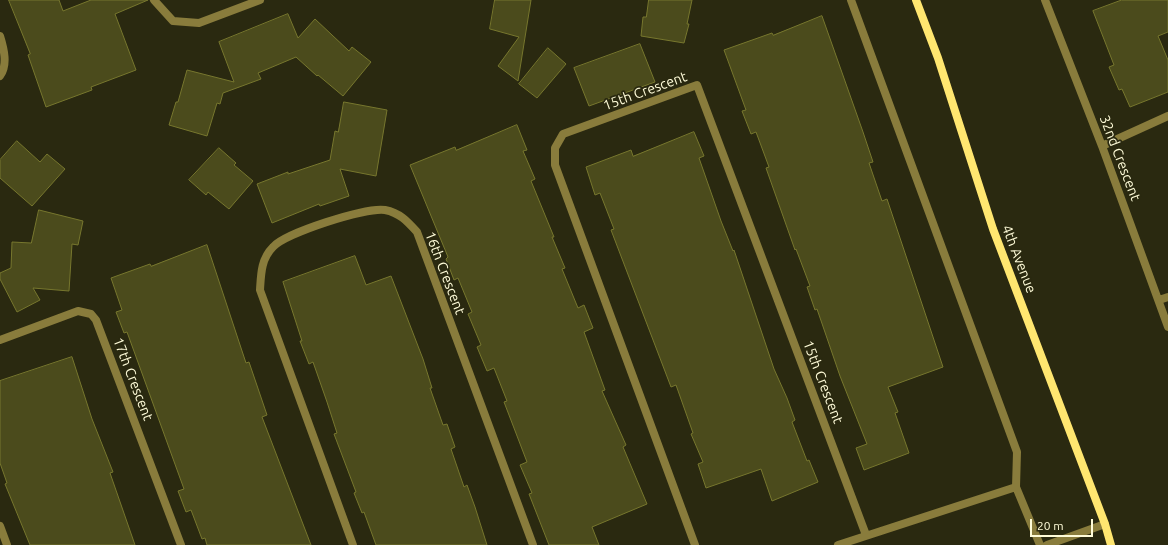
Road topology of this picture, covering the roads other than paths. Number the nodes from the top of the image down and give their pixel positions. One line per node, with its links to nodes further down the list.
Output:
1 (154, 0): 2 (street)
2 (260, 0)
3 (851, 0): 14 (street)
4 (916, 0): 15 (street, 4th Avenue)
5 (1045, 0): 9 (street, 32nd Crescent)
6 (0, 36): 7 (street)
7 (0, 76)
8 (1168, 116): 9 (street)
9 (1102, 146): 11 (street, 32nd Crescent)
10 (1168, 297): 11 (street)
11 (1159, 300): 12 (street, 32nd Crescent)
12 (1168, 327)
13 (0, 340): 19 (street, 17th Crescent)
14 (1016, 487): 17 (street); 24 (street)
15 (1105, 524): 25 (street); 26 (street, 4th Avenue)
16 (0, 526): 18 (street)
17 (866, 535): 22 (street, 15th Crescent); 23 (street)
18 (7, 545)
19 (181, 545)
20 (353, 545): 21 (street, 16th Crescent)
21 (533, 545)
22 (695, 545)
23 (838, 545)
24 (1040, 545)
25 (1047, 545)
26 (1111, 545)

